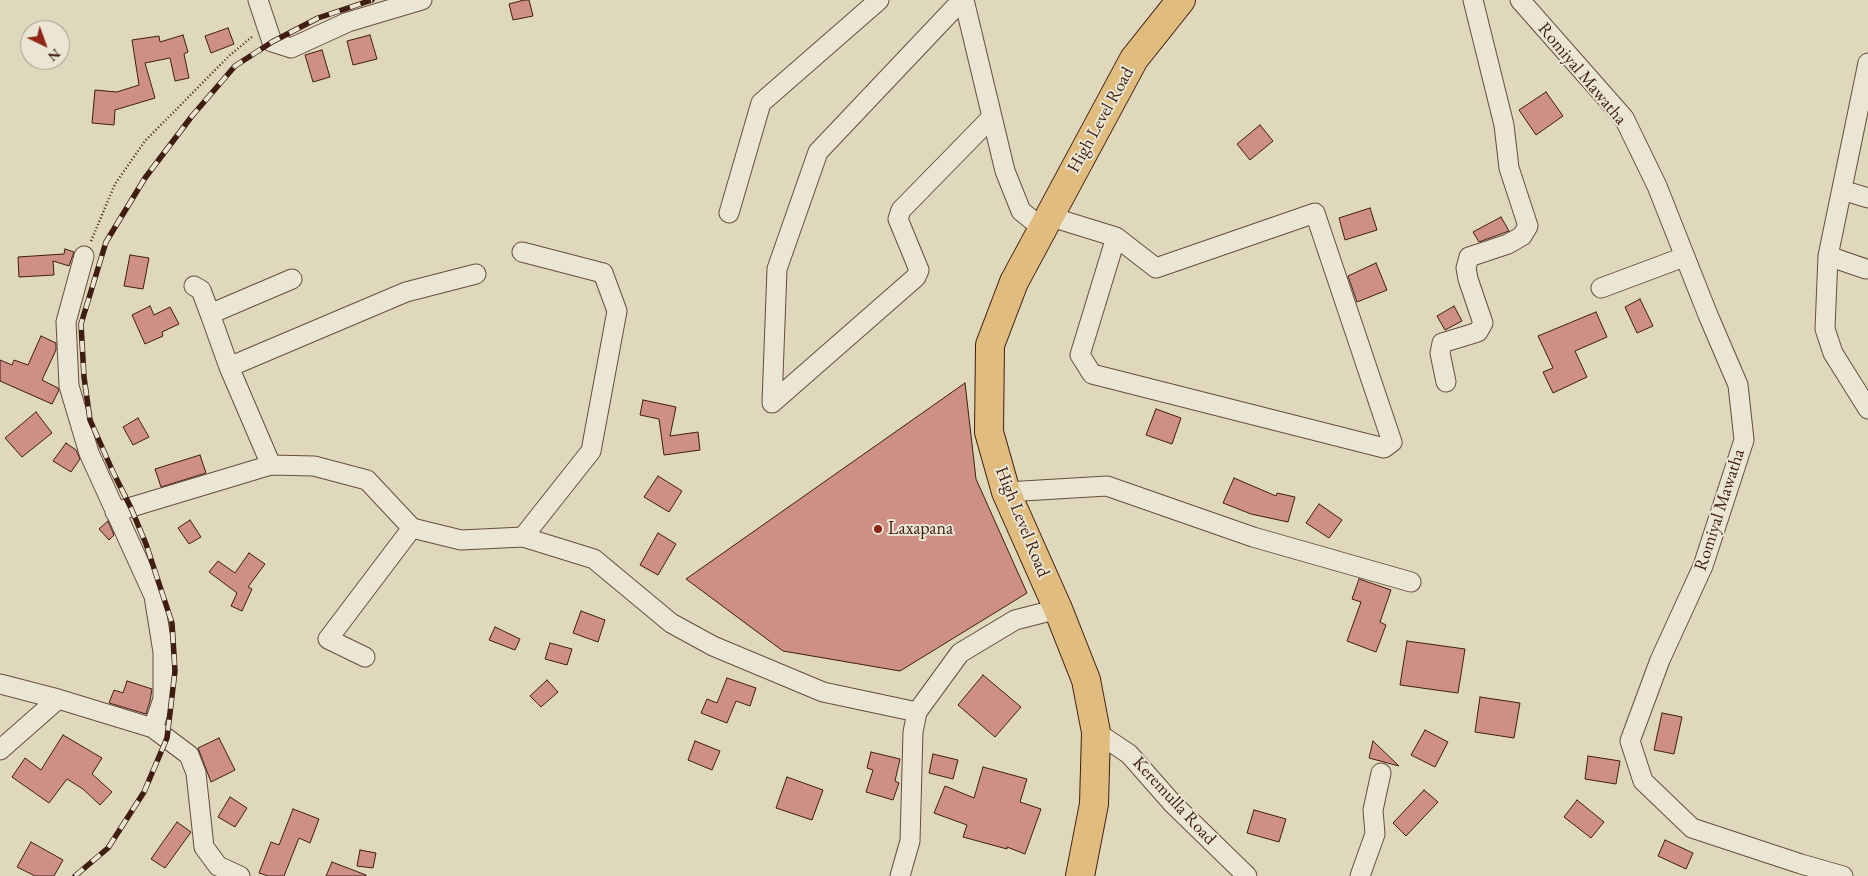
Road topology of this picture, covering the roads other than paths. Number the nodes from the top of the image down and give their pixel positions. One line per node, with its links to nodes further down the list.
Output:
1 (258, 0): 2 (street)
2 (422, 0)
3 (878, 0): 12 (street)
4 (963, 0): 9 (street); 9 (street)
5 (1181, 0): 13 (highway, High Level Road)
6 (1473, 0): 26 (street)
7 (1520, 0): 18 (street, Romiyal Mawatha)
8 (1868, 63): 10 (street)
9 (992, 117): 13 (street)
10 (1842, 190): 11 (street); 17 (street)
11 (1868, 198)
12 (729, 213)
13 (1045, 222): 14 (street); 29 (highway, High Level Road)
14 (1116, 237): 14 (street)
15 (522, 252): 32 (street)
16 (84, 256): 30 (street)
17 (1828, 256): 19 (street); 27 (street)
18 (1684, 257): 23 (street); 49 (street, Romiyal Mawatha)
19 (1867, 271)
20 (476, 274): 25 (street)
21 (292, 279): 24 (street)
22 (194, 286): 24 (street)
23 (1601, 288)
24 (210, 314): 25 (street)
25 (228, 367): 28 (street)
26 (1446, 382)
27 (1868, 409)
28 (271, 465): 30 (street); 31 (street)
29 (1006, 492): 33 (street); 34 (highway, High Level Road)
30 (115, 512): 39 (street)
31 (412, 528): 32 (street); 35 (street)
32 (523, 537): 38 (street)
33 (1411, 582)
34 (1058, 609): 38 (street); 40 (highway, High Level Road)
35 (365, 657)
36 (0, 684): 37 (street)
37 (58, 699): 39 (street); 41 (street)
38 (917, 712): 45 (street)
39 (153, 728): 43 (street)
40 (1096, 732): 46 (highway, High Level Road); 47 (street, Keremulla Road)
41 (0, 750)
42 (1382, 773): 48 (street)
43 (214, 871): 44 (street)
44 (240, 876)
45 (900, 876)
46 (1080, 876)
47 (1247, 876)
48 (1360, 876)
49 (1843, 876)

